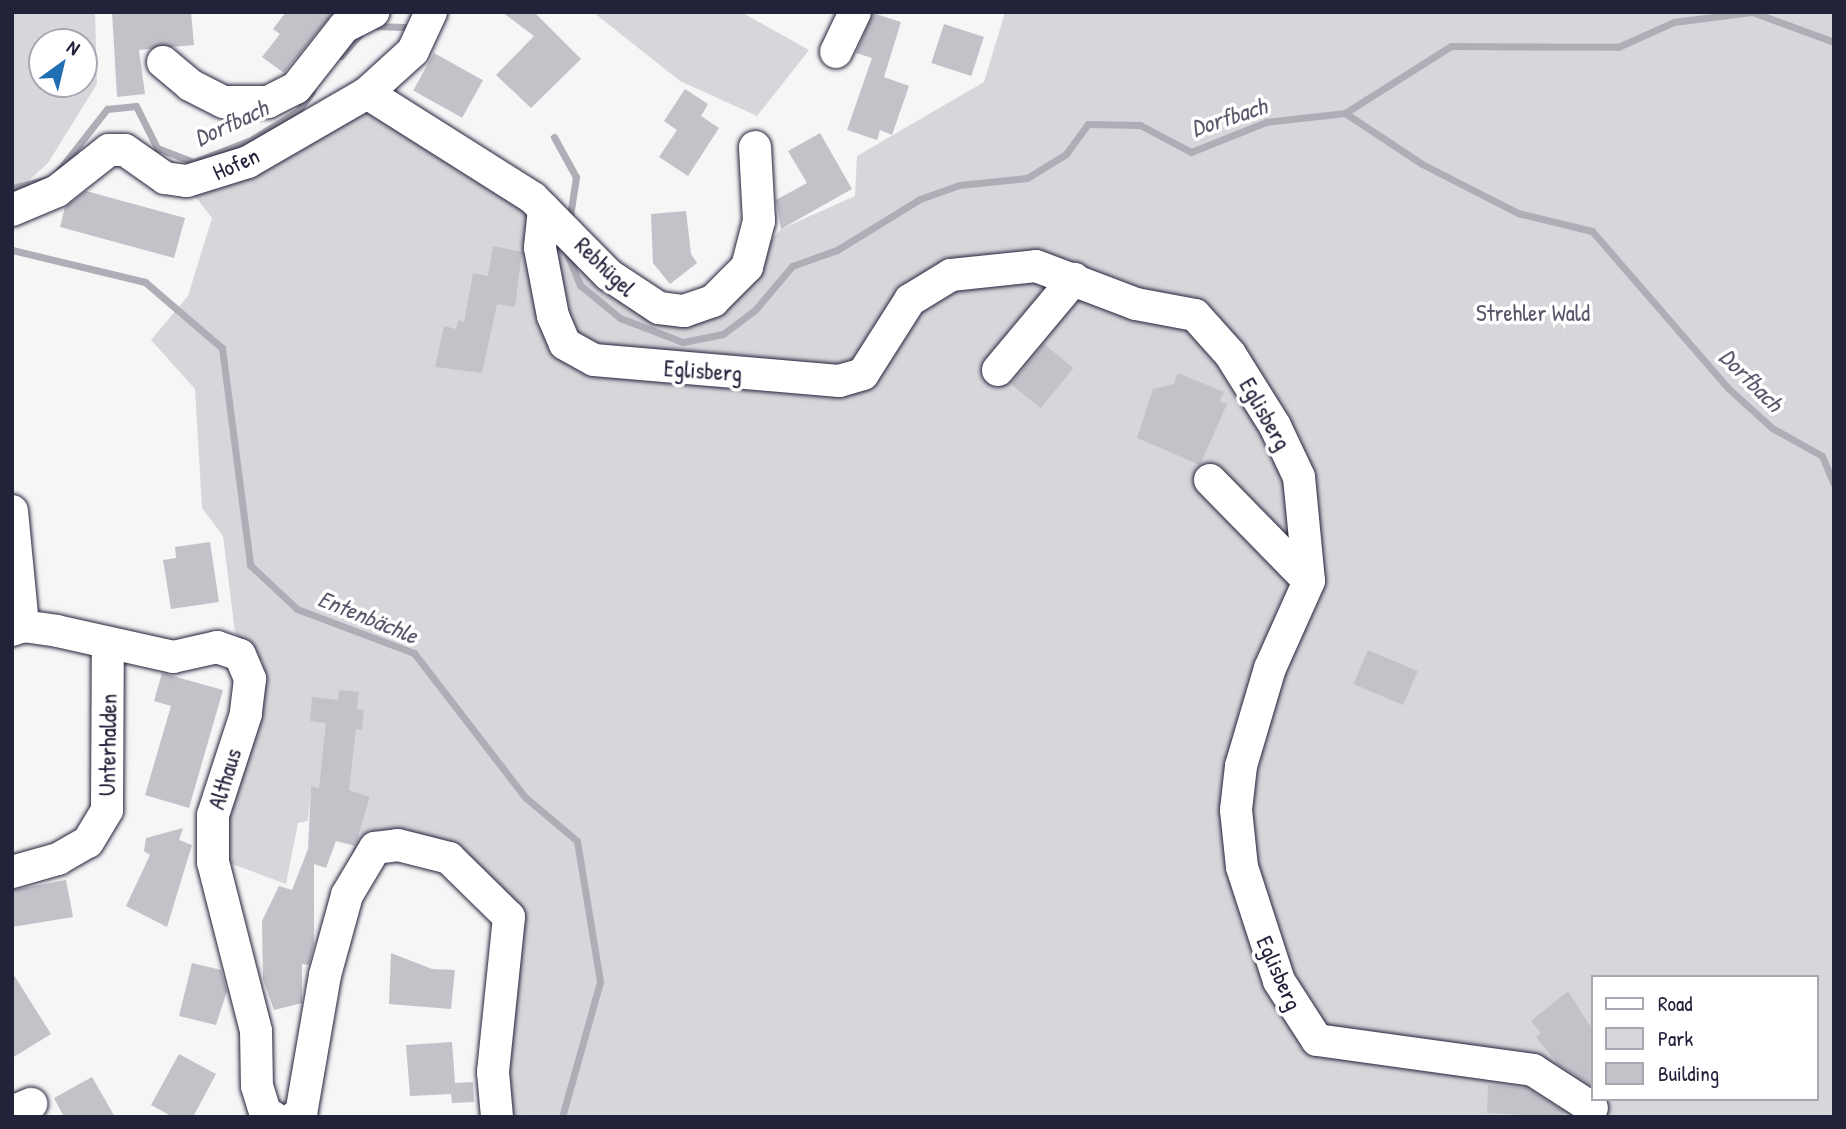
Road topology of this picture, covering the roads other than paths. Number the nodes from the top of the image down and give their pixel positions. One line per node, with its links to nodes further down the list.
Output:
1 (373, 12): 5 (street)
2 (855, 12): 4 (street)
3 (425, 13): 6 (street, Hofen)
4 (836, 51)
5 (163, 62)
6 (367, 93): 8 (street, Hofen); 9 (street, Rebhügel)
7 (755, 147): 9 (street, Rebhügel)
8 (12, 210)
9 (560, 224): 10 (street, Eglisberg)
10 (1074, 279): 11 (street); 14 (street, Eglisberg)
11 (999, 370)
12 (1210, 480): 14 (street)
13 (12, 510): 15 (street)
14 (1309, 581): 18 (street, Eglisberg)
15 (18, 628): 16 (street, Althaus)
16 (108, 643): 17 (street, Unterhalden); 19 (street, Althaus)
17 (12, 872)
18 (1592, 1108)
19 (273, 1117)
20 (295, 1117): 21 (street)
21 (497, 1117)

